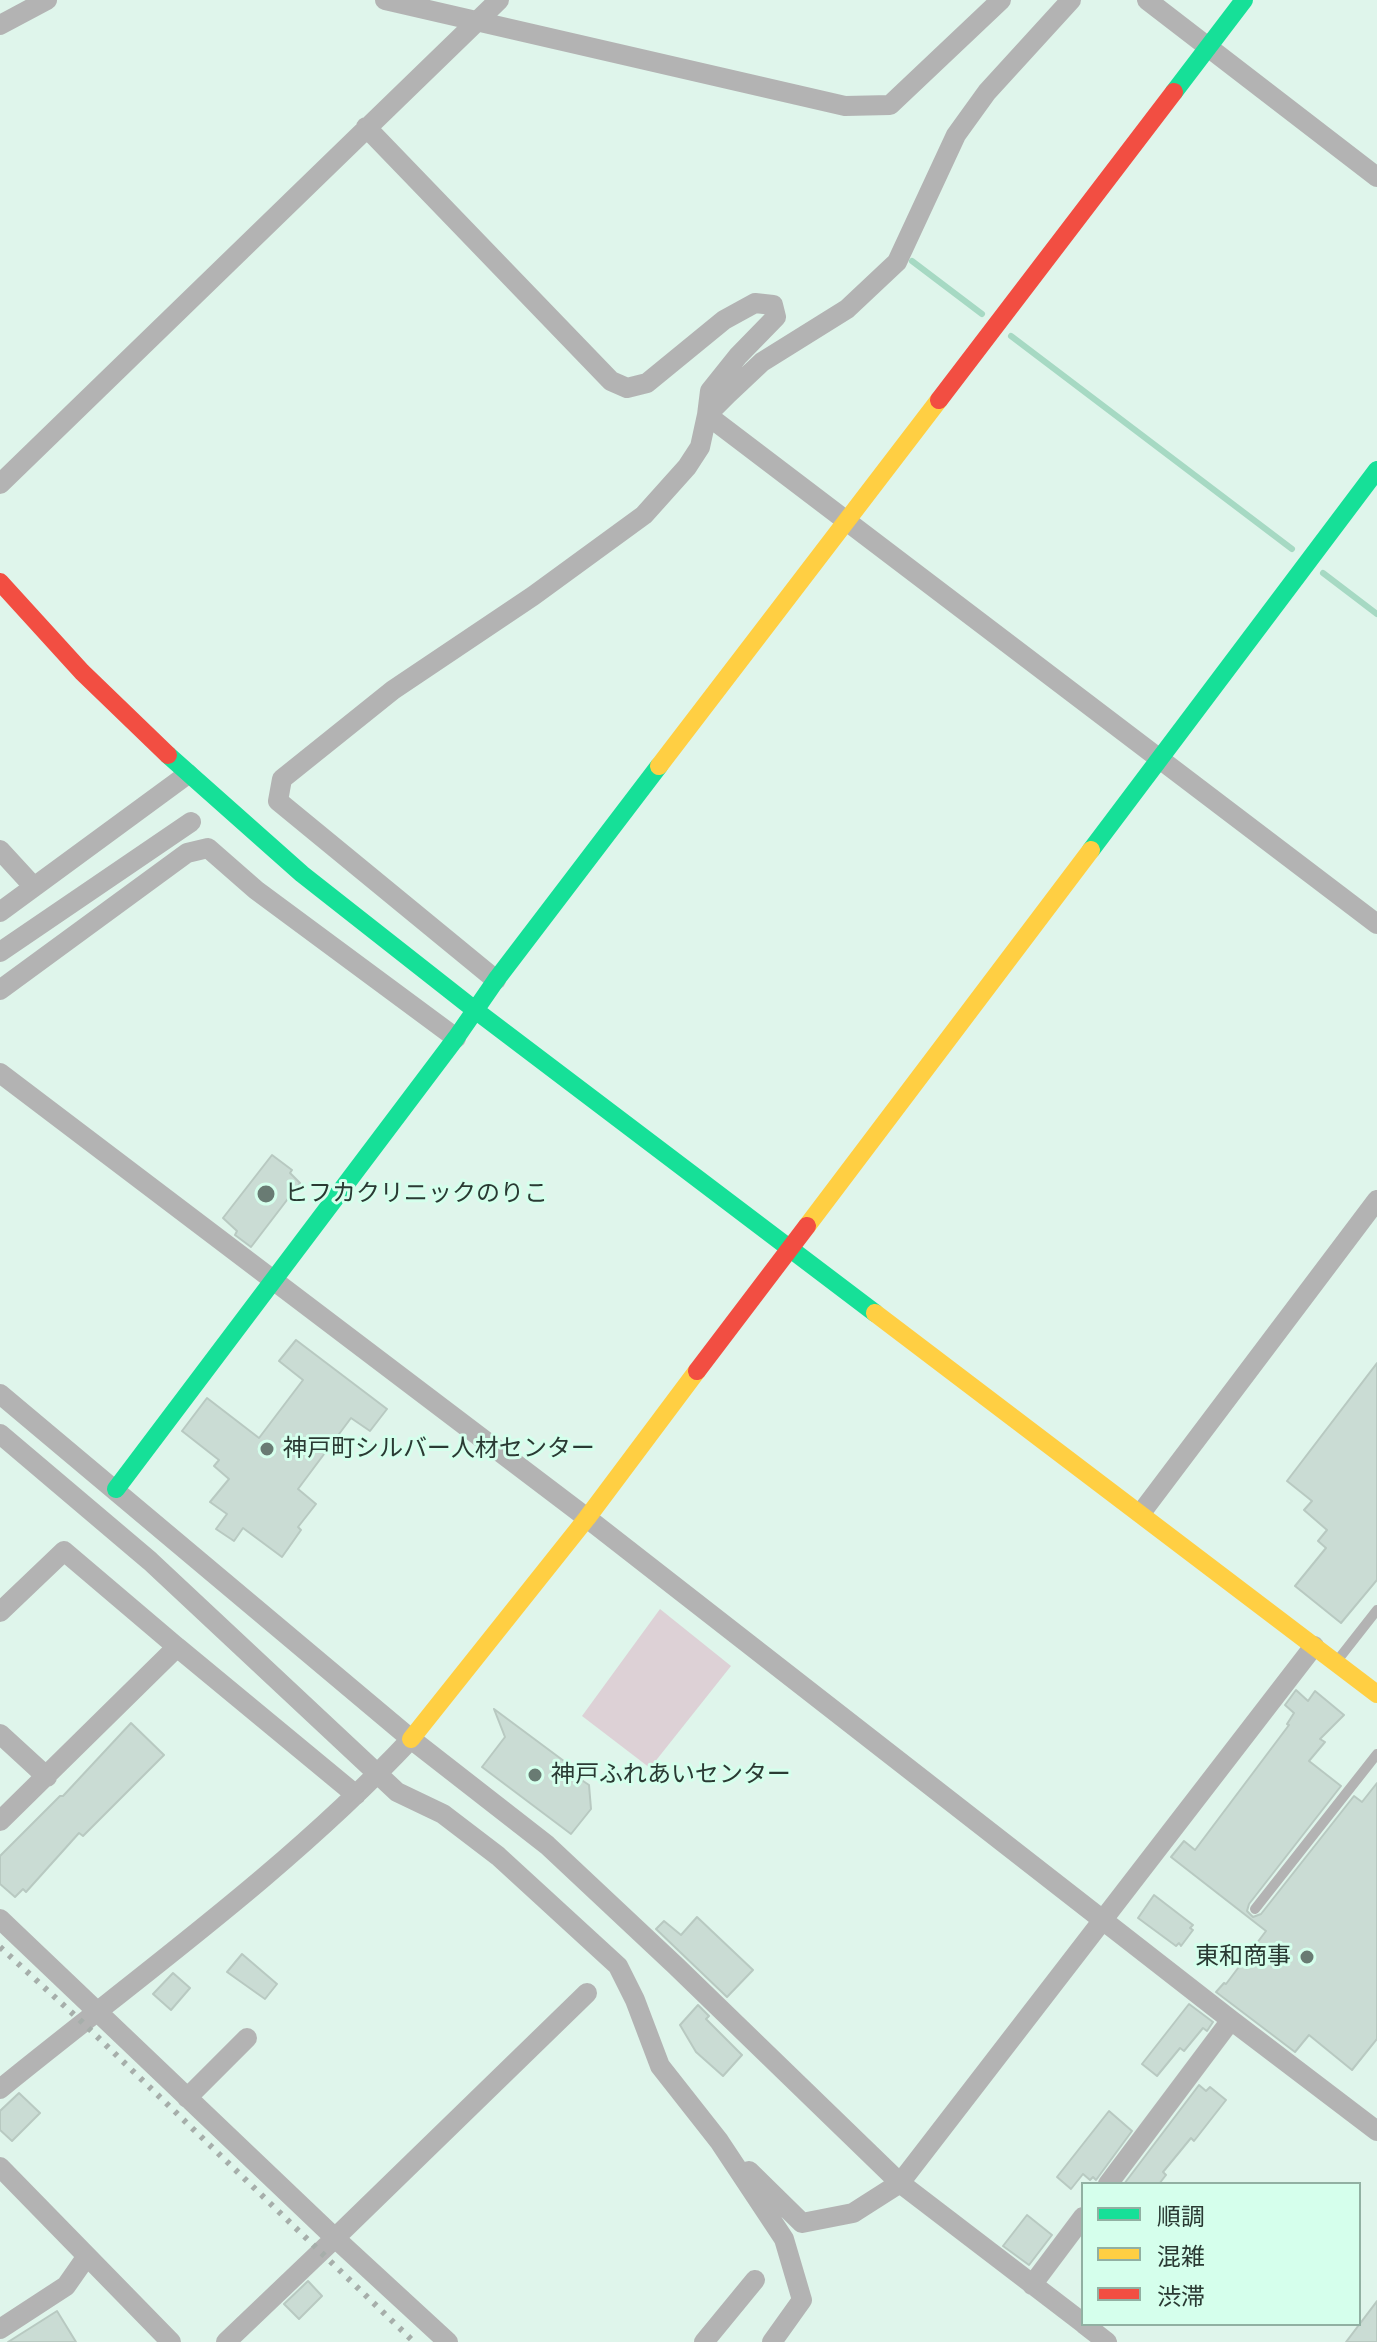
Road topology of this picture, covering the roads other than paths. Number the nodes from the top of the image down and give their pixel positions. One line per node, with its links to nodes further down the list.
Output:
1 (47, 0): 9 (street)
2 (385, 0): 8 (street)
3 (499, 0): 8 (street)
4 (1001, 0): 8 (street)
5 (1071, 0): 13 (street)
6 (1147, 0): 10 (street)
7 (1244, 0): 10 (street)
8 (476, 22): 11 (street)
9 (0, 25)
10 (1209, 48): 12 (street); 16 (street)
11 (366, 127): 13 (street); 15 (street)
12 (1377, 177)
13 (707, 415): 16 (street); 26 (street)
14 (1377, 470): 18 (street)
15 (0, 484)
16 (847, 520): 18 (street); 26 (street)
17 (0, 582): 19 (street)
18 (1157, 758): 24 (street); 32 (street)
19 (188, 774): 22 (street); 28 (street)
20 (191, 822): 25 (street)
21 (0, 850): 22 (street)
22 (34, 887): 23 (street)
23 (0, 912)
24 (1377, 924)
25 (0, 952)
26 (496, 980): 28 (street)
27 (0, 990): 29 (street)
28 (475, 1010): 29 (street); 32 (street)
29 (456, 1038): 33 (street)
30 (0, 1073): 33 (street)
31 (1377, 1200): 37 (street)
32 (791, 1248): 37 (street); 38 (street)
33 (272, 1279): 36 (street); 38 (street)
34 (0, 1394): 36 (street)
35 (0, 1434): 48 (street)
36 (116, 1489): 46 (street)
37 (1141, 1513): 41 (street)
38 (587, 1518): 46 (street); 54 (street)
39 (1377, 1610): 43 (lane)
40 (0, 1612): 42 (street)
41 (1314, 1646): 43 (street); 54 (street)
42 (177, 1647): 49 (street); 50 (street)
43 (1336, 1662): 44 (street)
44 (1377, 1694)
45 (0, 1734): 49 (street)
46 (411, 1739): 48 (street); 65 (street)
47 (1377, 1754): 52 (lane)
48 (378, 1774): 50 (street); 62 (street)
49 (47, 1777): 51 (street)
50 (356, 1795): 56 (street)
51 (0, 1821)
52 (1255, 1909)
53 (0, 1919): 56 (street)
54 (1102, 1919): 57 (street); 65 (street)
55 (587, 1993): 67 (street)
56 (97, 2012): 59 (street); 60 (street)
57 (1231, 2020): 61 (street); 64 (street)
58 (247, 2038): 60 (street)
59 (0, 2089)
60 (187, 2098): 67 (street)
61 (1377, 2131)
62 (719, 2141): 65 (street); 78 (street)
63 (0, 2167): 68 (street)
64 (1110, 2182)
65 (900, 2183): 70 (street)
66 (1081, 2220): 70 (street)
67 (335, 2238): 75 (street); 76 (street)
68 (87, 2256): 73 (street); 74 (street)
69 (755, 2280): 77 (street)
70 (1032, 2285): 71 (street)
71 (1081, 2322)
72 (1086, 2326): 79 (street)
73 (0, 2329)
74 (171, 2342)
75 (226, 2342)
76 (448, 2342)
77 (704, 2342)
78 (772, 2342)
79 (1107, 2342)

